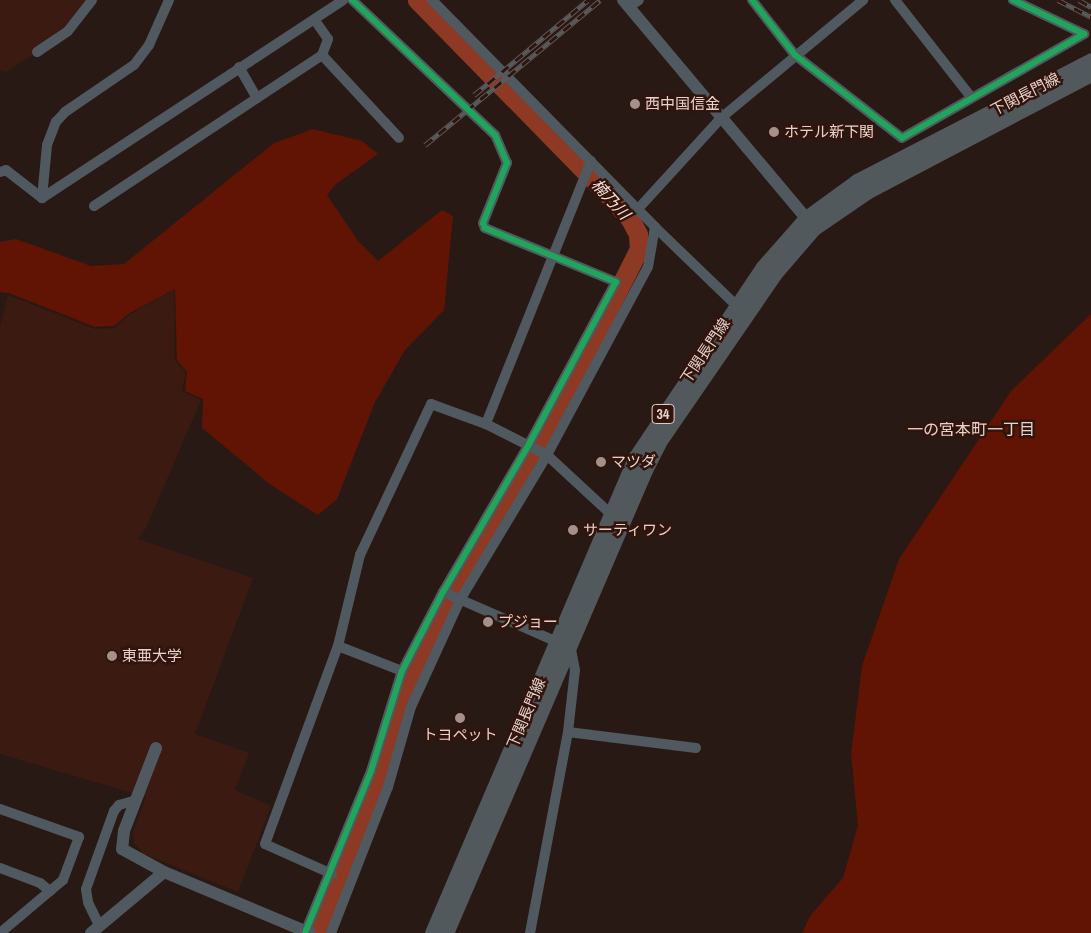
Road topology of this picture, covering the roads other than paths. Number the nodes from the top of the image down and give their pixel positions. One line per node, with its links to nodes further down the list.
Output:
1 (92, 0): 12 (street)
2 (169, 0): 24 (street)
3 (343, 0): 11 (street)
4 (352, 0): 29 (street)
5 (432, 0): 22 (street)
6 (752, 0): 14 (street)
7 (863, 0): 14 (street)
8 (895, 0): 18 (street)
9 (1013, 0): 18 (street)
10 (630, 2): 20 (street)
11 (314, 19): 13 (street); 16 (street)
12 (37, 52)
13 (322, 55): 19 (street); 21 (street)
14 (795, 55): 18 (street); 20 (street)
15 (1091, 60): 27 (main road, 下関長門線 / 34)
16 (239, 67): 19 (street); 24 (street)
17 (1091, 74): 27 (main road, 下関長門線 / 34)
18 (971, 97)
19 (257, 98): 25 (street)
20 (721, 118): 26 (street); 27 (street)
21 (399, 138)
22 (590, 161): 26 (street); 29 (street)
23 (0, 172): 24 (street)
24 (42, 198)
25 (94, 206)
26 (638, 209): 28 (street)
27 (810, 223): 30 (main road, 下関長門線 / 34)
28 (655, 227): 30 (street); 33 (street)
29 (553, 254): 31 (street); 32 (street)
30 (741, 310): 34 (main road, 下関長門線 / 34)
31 (486, 424): 32 (street); 38 (street)
32 (529, 444): 33 (street); 35 (street)
33 (547, 455): 34 (street); 36 (street)
34 (616, 518): 37 (main road, 下関長門線 / 34)
35 (443, 592): 36 (street); 39 (street)
36 (460, 600): 37 (street); 53 (street)
37 (564, 643): 40 (street); 54 (main road, 下関長門線 / 34); 55 (main road, 下関長門線 / 34)
38 (338, 646): 39 (street); 47 (street)
39 (402, 671): 47 (street)
40 (568, 732): 42 (street); 56 (street)
41 (156, 748): 43 (street)
42 (696, 748)
43 (136, 800): 46 (street); 50 (street)
44 (0, 809): 48 (street)
45 (0, 868): 48 (street)
46 (164, 872): 50 (street); 51 (street)
47 (332, 874): 51 (street)
48 (50, 891): 49 (street)
49 (12, 929): 52 (street)
50 (94, 931)
51 (307, 932)
52 (0, 933)
53 (330, 933)
54 (432, 933)
55 (446, 933)
56 (530, 933)

